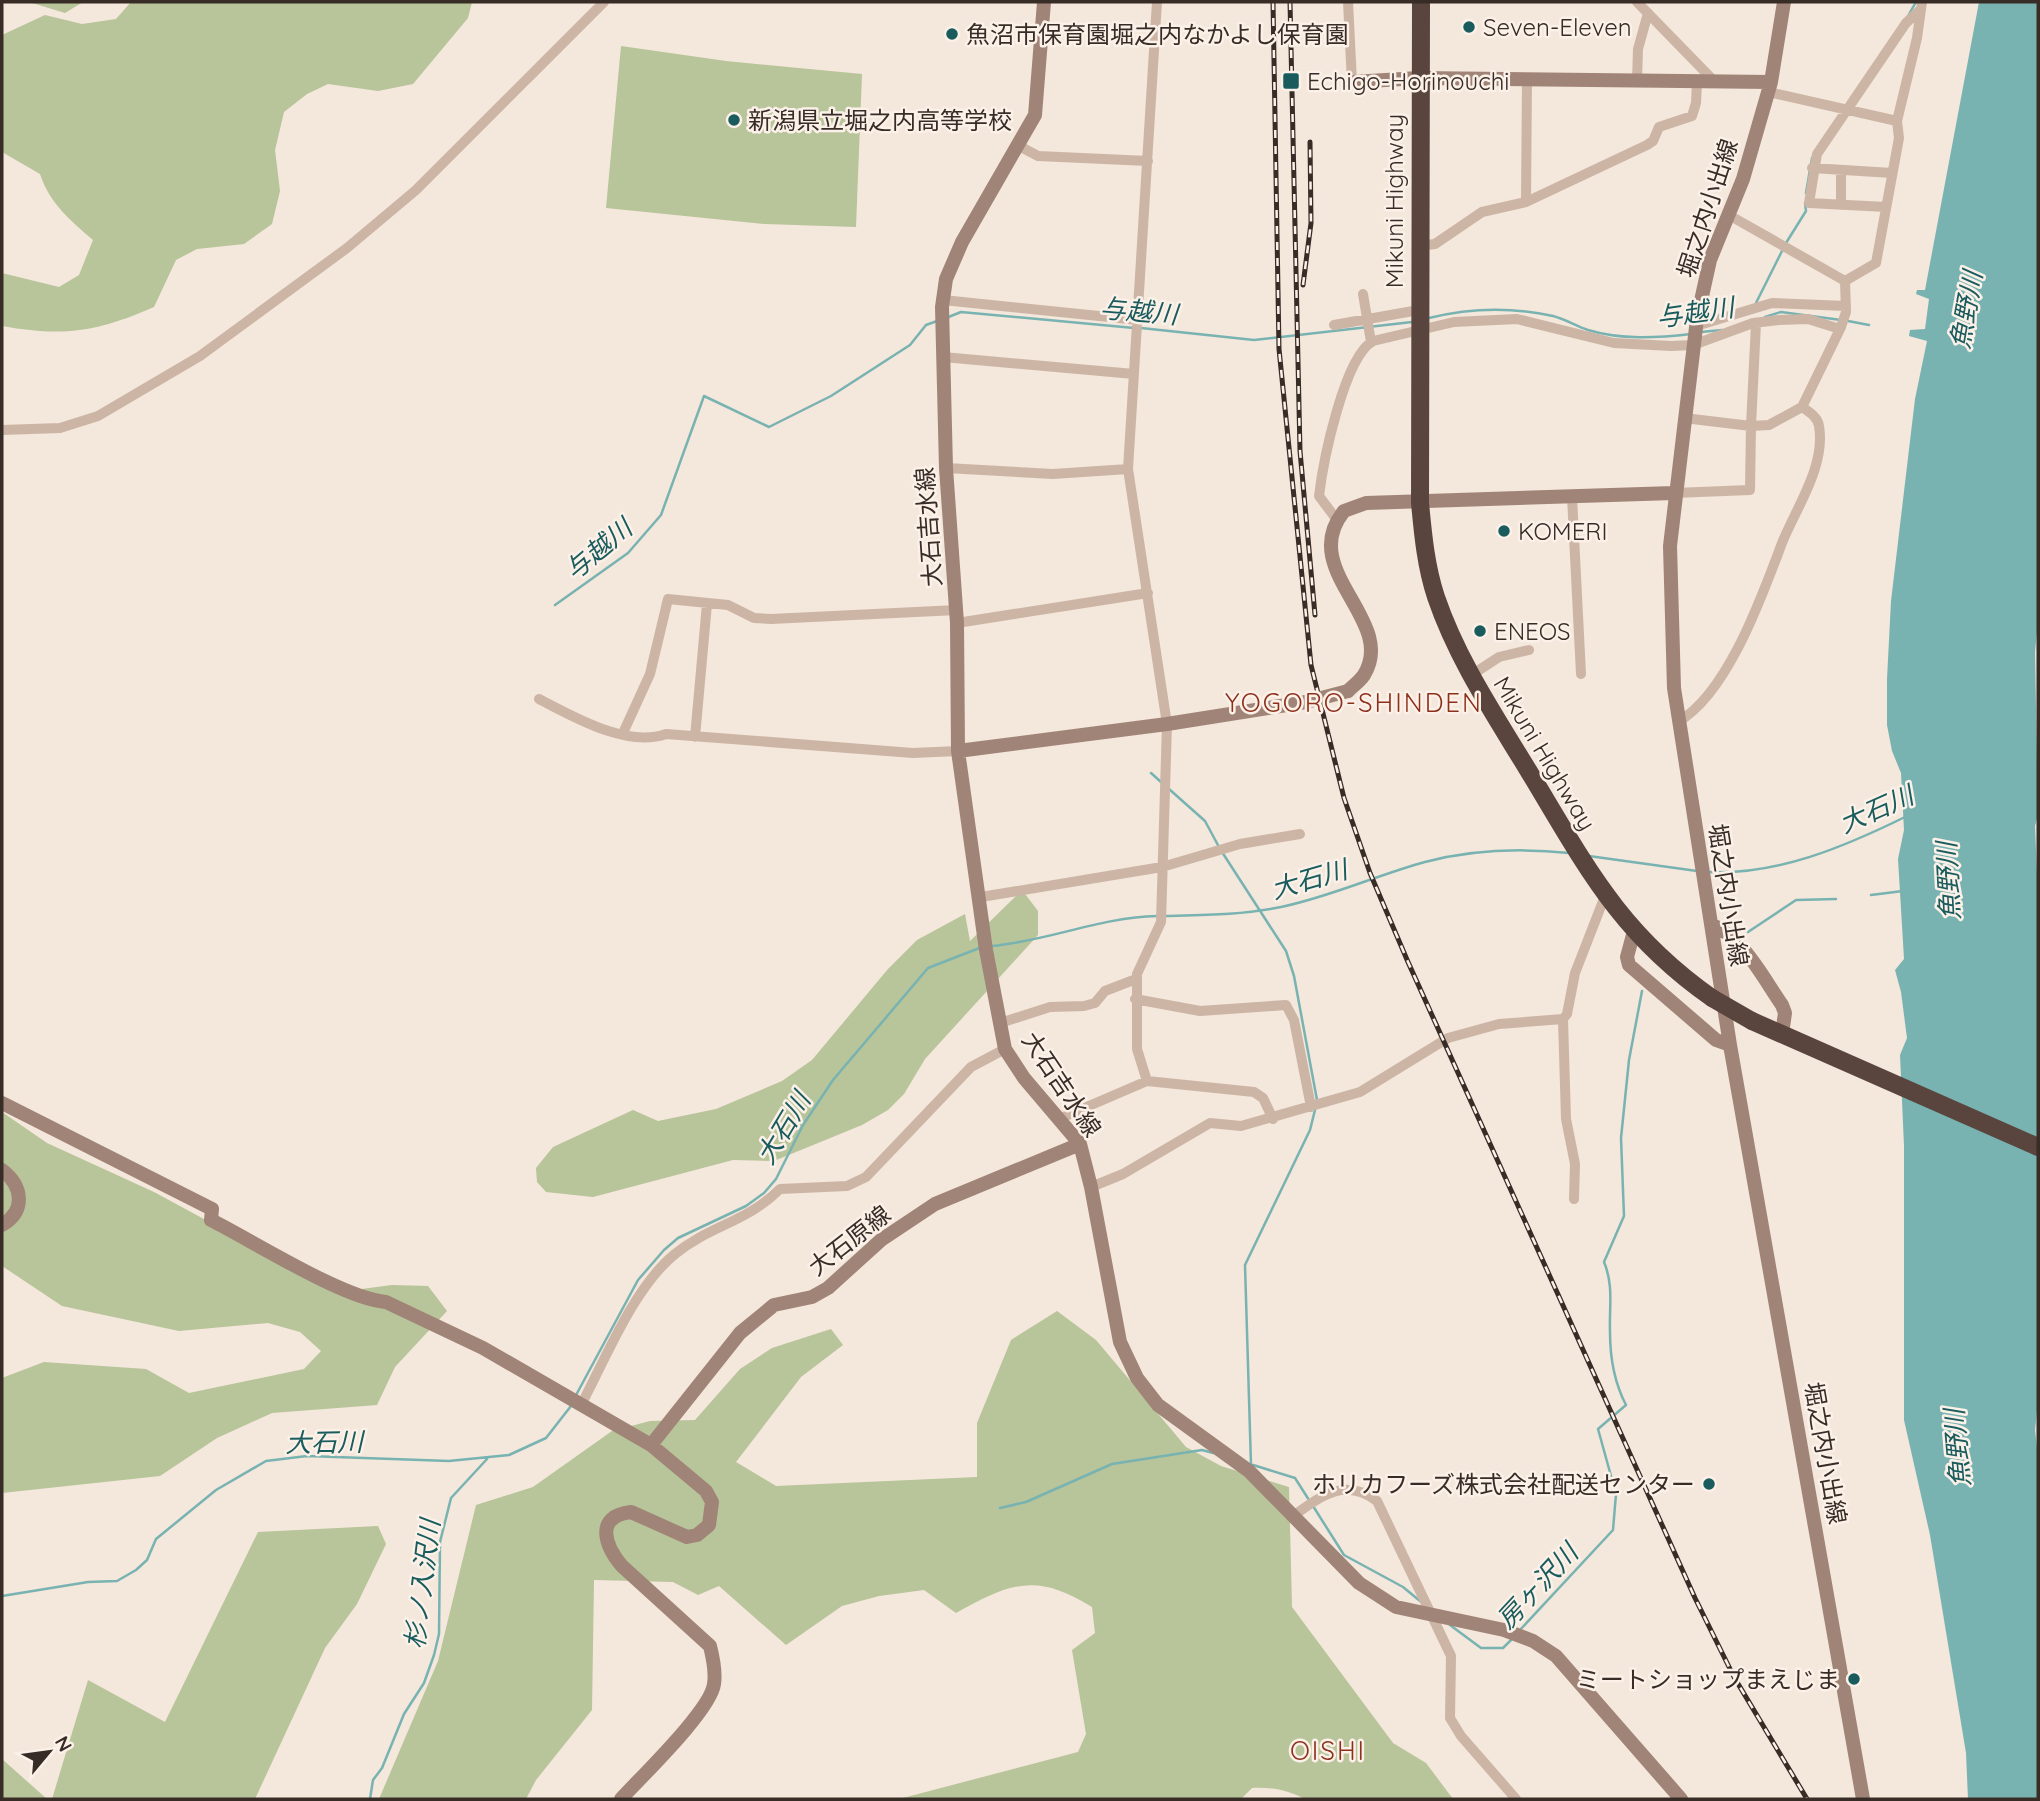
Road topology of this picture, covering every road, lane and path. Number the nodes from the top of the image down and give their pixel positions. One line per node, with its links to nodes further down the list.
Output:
1 (604, 2): 49 (street)
2 (1044, 2): 19 (main road, 大石吉水線)
3 (1157, 2): 20 (street)
4 (1348, 2): 13 (street)
5 (1421, 2): 10 (highway, Mikuni Highway)
6 (1637, 2): 9 (street)
7 (1784, 2): 16 (main road, 堀之内小出線)
8 (1921, 6): 17 (street); 18 (street)
9 (1648, 13): 12 (street); 15 (street)
10 (1419, 78): 11 (main road); 13 (main road); 28 (highway, Mikuni Highway)
11 (1527, 80): 12 (main road); 24 (street)
12 (1637, 81): 14 (main road)
13 (1352, 82)
14 (1696, 82): 15 (main road); 24 (street)
15 (1715, 82): 16 (main road)
16 (1770, 87): 17 (street); 27 (main road, 堀之内小出線)
17 (1850, 108): 18 (street); 21 (street)
18 (1897, 121): 23 (street)
19 (1019, 146): 20 (street); 31 (main road, 大石吉水線)
20 (1148, 161): 35 (street)
21 (1812, 167): 22 (street); 25 (street)
22 (1841, 172): 23 (street); 25 (street)
23 (1892, 173): 26 (street)
24 (1526, 202): 28 (street)
25 (1841, 205): 26 (street)
26 (1886, 207): 29 (street)
27 (1727, 214): 29 (street); 42 (main road, 堀之内小出線)
28 (1419, 246): 34 (highway, Mikuni Highway)
29 (1844, 281): 33 (street)
30 (1363, 294): 37 (street)
31 (943, 300): 35 (street); 44 (main road, 大石吉水線)
32 (1775, 305): 33 (street); 36 (street); 42 (street)
33 (1846, 309): 40 (street)
34 (1419, 310): 37 (street); 41 (highway, Mikuni Highway)
35 (1138, 320): 45 (street)
36 (1776, 320): 38 (street); 40 (street)
37 (1367, 321): 39 (street); 43 (street)
38 (1756, 323): 42 (street); 48 (street)
39 (1334, 325)
40 (1841, 328): 46 (street)
41 (1419, 331): 42 (street); 43 (street); 54 (highway, Mikuni Highway)
42 (1694, 334): 47 (main road, 堀之内小出線)
43 (1370, 337): 55 (street)
44 (943, 357): 45 (street); 50 (main road, 大石吉水線)
45 (1135, 374): 51 (street)
46 (1802, 407): 48 (street); 63 (street)
47 (1684, 418): 48 (street); 52 (main road, 堀之内小出線)
48 (1751, 426): 52 (street)
49 (2, 430)
50 (946, 468): 51 (street); 58 (main road, 大石吉水線)
51 (1128, 469): 56 (street)
52 (1674, 493): 53 (main road); 63 (main road, 堀之内小出線)
53 (1572, 497): 54 (main road); 60 (street)
54 (1420, 503): 55 (main road); 61 (highway, Mikuni Highway)
55 (1336, 520): 64 (main road, bridge)
56 (1148, 593): 58 (street); 64 (street)
57 (707, 604): 58 (street); 65 (street); 66 (street)
58 (957, 617): 67 (main road, 大石吉水線)
59 (1528, 650): 61 (street)
60 (1581, 674)
61 (1470, 676): 70 (highway, Mikuni Highway)
62 (539, 699): 65 (street)
63 (1678, 722): 72 (main road, 堀之内小出線)
64 (1167, 724): 67 (main road); 69 (street)
65 (623, 733): 66 (street)
66 (695, 737): 67 (street)
67 (958, 751): 71 (main road, 大石吉水線)
68 (1300, 834): 69 (street)
69 (1162, 866): 71 (street); 74 (street)
70 (1605, 896): 73 (highway, Mikuni Highway); 76 (street)
71 (981, 897): 77 (main road, 大石吉水線)
72 (1711, 924): 78 (main road); 79 (main road, 堀之内小出線)
73 (1634, 931): 78 (highway, Mikuni Highway, bridge); 79 (main road)
74 (1136, 979): 75 (street); 77 (street)
75 (1135, 999): 81 (street); 83 (street)
76 (1563, 1019): 83 (street); 90 (street)
77 (1000, 1023): 80 (main road, 大石吉水線)
78 (1782, 1034): 87 (highway, Mikuni Highway)
79 (1730, 1045): 99 (main road, 堀之内小出線)
80 (1005, 1049): 84 (main road, 大石吉水線); 92 (street)
81 (1147, 1081): 84 (street); 85 (street)
82 (2, 1103): 92 (main road)
83 (1311, 1108): 85 (street)
84 (1061, 1118): 86 (main road, 大石吉水線)
85 (1273, 1119): 89 (street)
86 (1080, 1144): 89 (main road, 大石吉水線); 93 (main road, 大石原線)
87 (2038, 1147)
88 (2, 1170): 91 (main road)
89 (1091, 1187): 94 (main road, 大石吉水線)
90 (1574, 1199)
91 (2, 1225)
92 (575, 1401): 93 (main road)
93 (652, 1445): 96 (main road)
94 (1293, 1516): 95 (main road, 大石吉水線); 95 (street)
95 (1431, 1615): 97 (street); 98 (main road, 大石吉水線)
96 (621, 1799)
97 (1516, 1799)
98 (1681, 1799)
99 (1863, 1799)

